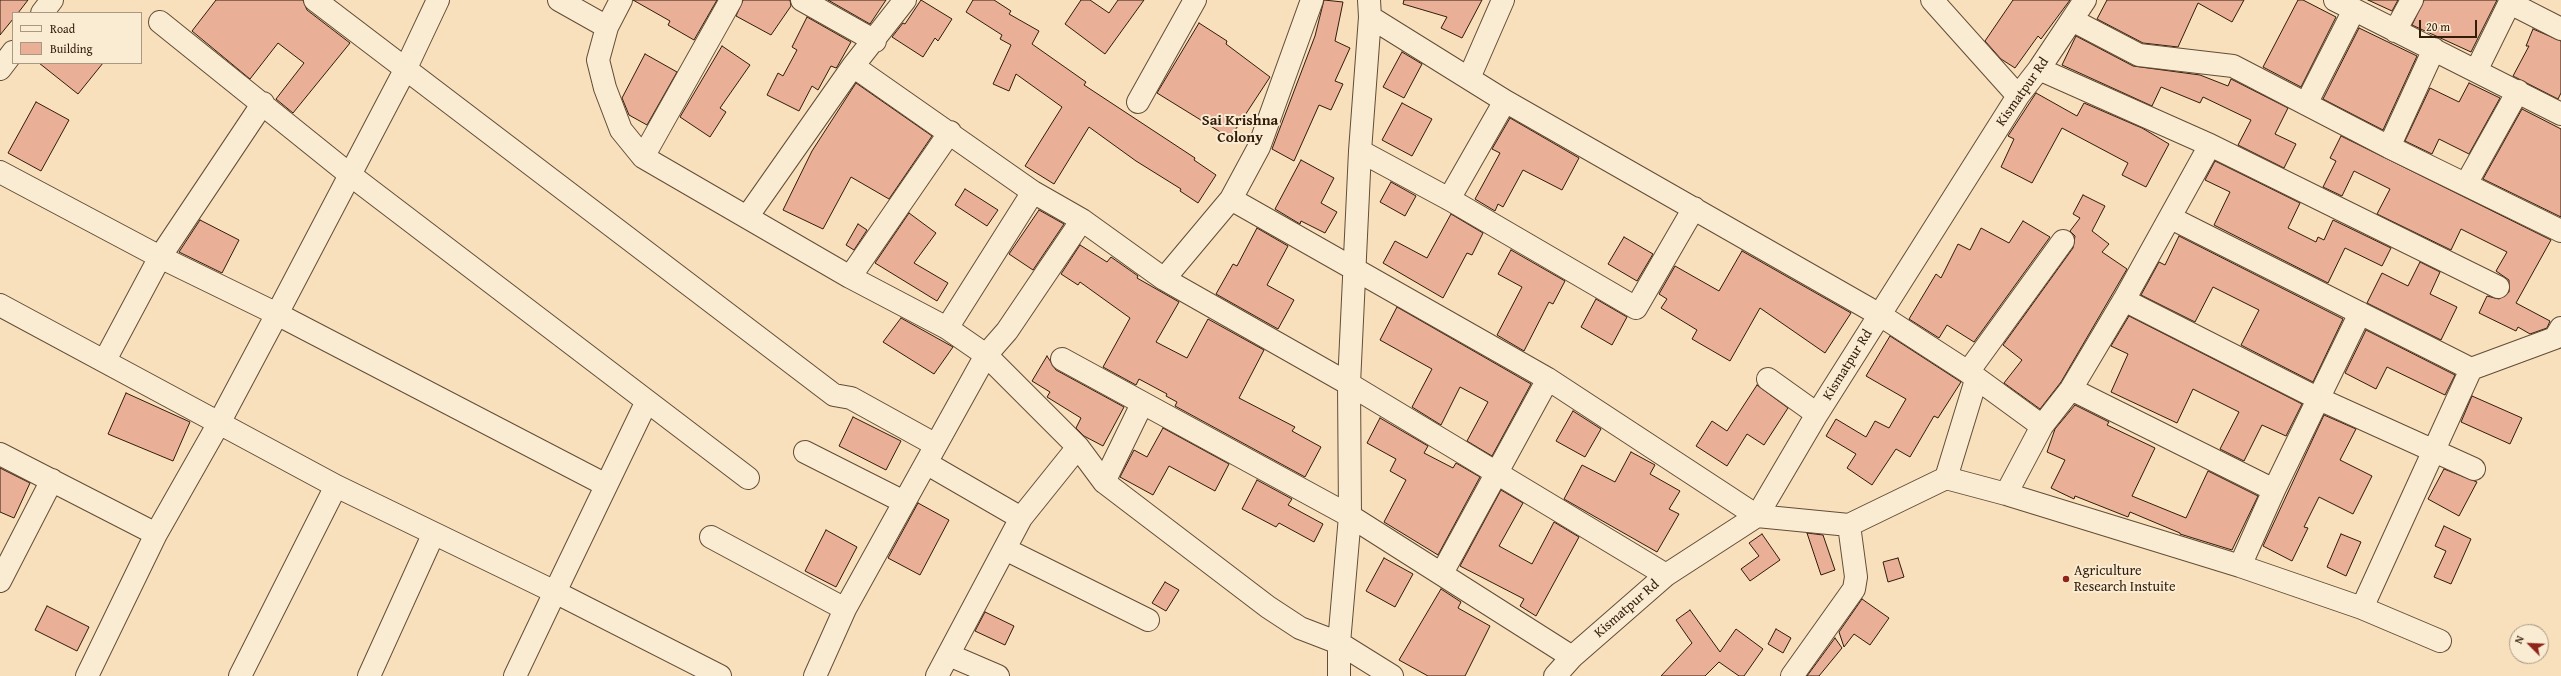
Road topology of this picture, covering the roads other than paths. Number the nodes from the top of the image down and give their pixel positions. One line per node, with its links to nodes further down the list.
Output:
1 (52, 0): 19 (street)
2 (315, 0): 32 (street)
3 (438, 0): 32 (street)
4 (559, 0): 22 (street)
5 (621, 0): 22 (street)
6 (731, 0): 45 (street)
7 (802, 0): 25 (street)
8 (905, 0): 25 (street)
9 (1195, 0): 37 (street)
10 (1312, 0): 50 (street)
11 (1503, 0): 33 (street)
12 (1932, 0): 35 (street)
13 (2084, 0): 20 (street, Kismatpur Rd)
14 (2335, 0): 18 (street)
15 (2412, 0): 24 (street)
16 (2510, 2): 23 (street); 31 (street)
17 (1370, 8): 33 (street); 44 (street)
18 (2354, 10): 24 (street); 39 (street)
19 (43, 12)
20 (2072, 20): 30 (street, Kismatpur Rd); 39 (street)
21 (160, 22): 38 (street)
22 (607, 27): 45 (street)
23 (2561, 29)
24 (2395, 31): 26 (street)
25 (875, 41): 28 (street)
26 (2434, 49): 31 (street); 43 (street)
27 (12, 53): 29 (street)
28 (853, 66): 41 (street); 53 (street)
29 (0, 69)
30 (2039, 69): 35 (street, Kismatpur Rd); 42 (street)
31 (2477, 69): 34 (street)
32 (406, 70): 47 (street); 89 (street)
33 (1468, 78): 36 (street)
34 (2518, 91): 40 (street); 48 (street)
35 (2018, 96): 67 (street, Kismatpur Rd)
36 (1505, 101): 51 (street); 52 (street)
37 (1138, 102)
38 (263, 103): 47 (street); 58 (street)
39 (2306, 104): 43 (street)
40 (2561, 114)
41 (950, 132): 49 (street); 60 (street)
42 (2210, 145): 54 (street); 62 (street)
43 (2389, 147): 48 (street)
44 (1360, 151): 51 (street); 59 (street)
45 (643, 158): 53 (street)
46 (0, 172): 58 (street)
47 (349, 174): 66 (street); 80 (street)
48 (2466, 184): 56 (street)
49 (1033, 192): 55 (street); 68 (street)
50 (1231, 199): 59 (street); 61 (street)
51 (1449, 199): 52 (street)
52 (1694, 208): 67 (street)
53 (747, 217): 60 (street)
54 (2171, 218): 63 (street); 65 (street)
55 (1082, 220): 61 (street); 70 (street)
56 (2561, 231)
57 (2063, 241): 74 (street)
58 (160, 256): 66 (street); 72 (street)
59 (1355, 267): 75 (street); 77 (street)
60 (850, 277): 68 (street)
61 (1164, 278): 77 (street)
62 (2498, 287)
63 (2124, 300): 78 (street); 79 (street)
64 (0, 305): 72 (street)
65 (2360, 313): 73 (street); 79 (street)
66 (277, 314): 83 (street); 96 (street)
67 (1880, 315): 74 (street); 82 (street, Kismatpur Rd)
68 (947, 328): 70 (street)
69 (2561, 328): 73 (street)
70 (986, 355): 85 (street); 89 (street)
71 (1062, 359): 81 (street)
72 (105, 360): 83 (street)
73 (2471, 369): 87 (street)
74 (1972, 376): 84 (street); 93 (street)
75 (1548, 379): 91 (street); 102 (street)
76 (1768, 379): 82 (street)
77 (1349, 384): 91 (street); 101 (street)
78 (2071, 390): 84 (street); 98 (street)
79 (2317, 398): 87 (street); 98 (street)
80 (647, 401): 92 (street); 96 (street)
81 (1142, 404): 95 (street); 101 (street)
82 (1817, 414): 102 (street, Kismatpur Rd)
83 (219, 423): 97 (street); 105 (street)
84 (2042, 426): 99 (street)
85 (1078, 446): 95 (street); 103 (street)
86 (806, 452): 100 (street)
87 (2435, 452): 90 (street); 114 (street)
88 (0, 454): 94 (street)
89 (931, 454): 100 (street); 103 (street)
90 (2474, 469)
91 (1497, 472): 110 (street); 111 (street)
92 (748, 478)
93 (1946, 478): 99 (street); 104 (street)
94 (52, 480): 105 (street); 112 (street)
95 (1104, 482): 118 (street)
96 (606, 485): 113 (street)
97 (336, 486): 106 (street); 122 (street)
98 (2274, 490): 109 (street)
99 (2006, 494): 109 (street)
100 (904, 502): 115 (street)
101 (1350, 516): 110 (street); 118 (street)
102 (1757, 516): 104 (street); 111 (street, Kismatpur Rd)
103 (1021, 518): 108 (street)
104 (1848, 525): 132 (street)
105 (156, 534): 121 (street)
106 (433, 535): 113 (street); 123 (street)
107 (711, 537): 115 (street)
108 (1005, 549): 116 (street); 119 (street)
109 (2240, 566): 114 (street)
110 (1442, 573): 120 (street)
111 (1666, 575): 120 (street, Kismatpur Rd)
112 (0, 581)
113 (555, 592): 124 (street); 125 (street)
114 (2362, 608): 117 (street)
115 (845, 609): 126 (street)
116 (1148, 620)
117 (2440, 642)
118 (1339, 643): 129 (street); 130 (street)
119 (949, 655): 127 (street); 128 (street)
120 (1572, 657): 131 (street, Kismatpur Rd)
121 (87, 676)
122 (240, 676)
123 (369, 676)
124 (514, 676)
125 (720, 676)
126 (815, 676)
127 (937, 676)
128 (998, 676)
129 (1339, 676)
130 (1392, 676)
131 (1555, 676)
132 (1792, 676)

